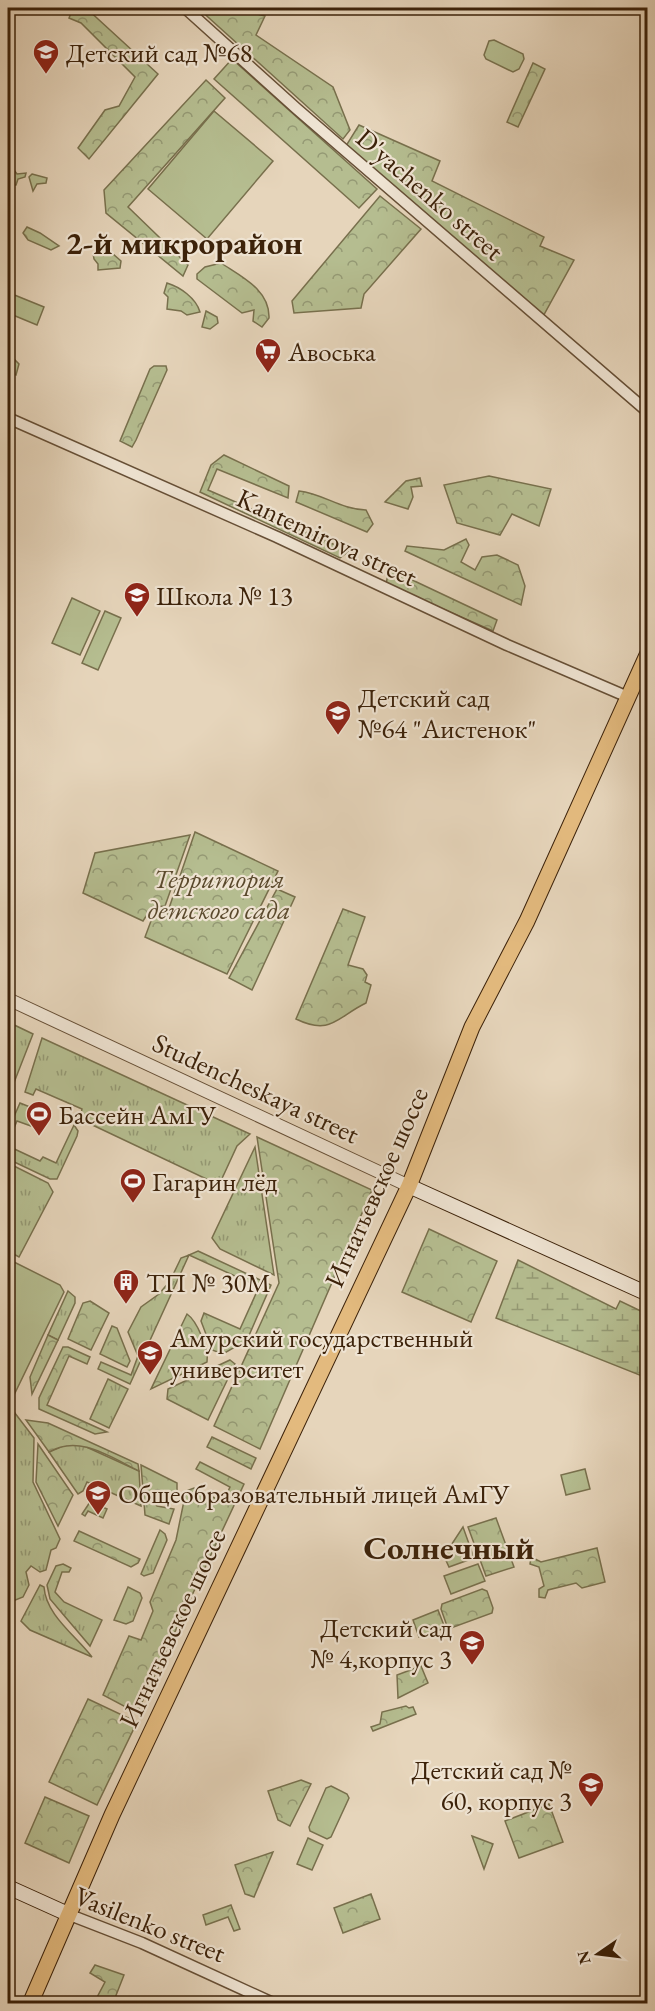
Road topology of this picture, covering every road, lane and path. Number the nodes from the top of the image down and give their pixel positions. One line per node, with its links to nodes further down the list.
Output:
1 (185, 8): 2 (street, D'yachenko street)
2 (648, 412)
3 (8, 418): 5 (street, Kantemirova street)
4 (648, 652): 5 (main road, Игнатьевское шоссе)
5 (628, 697): 7 (main road, Игнатьевское шоссе)
6 (8, 999): 7 (street, Studencheskaya street)
7 (409, 1186): 8 (main road, Studencheskaya street); 10 (main road, Игнатьевское шоссе)
8 (648, 1294)
9 (8, 1887): 10 (main road, Vasilenko street)
10 (70, 1915): 11 (main road, Игнатьевское шоссе); 12 (street, Vasilenko street)
11 (30, 2004)
12 (275, 2004)

